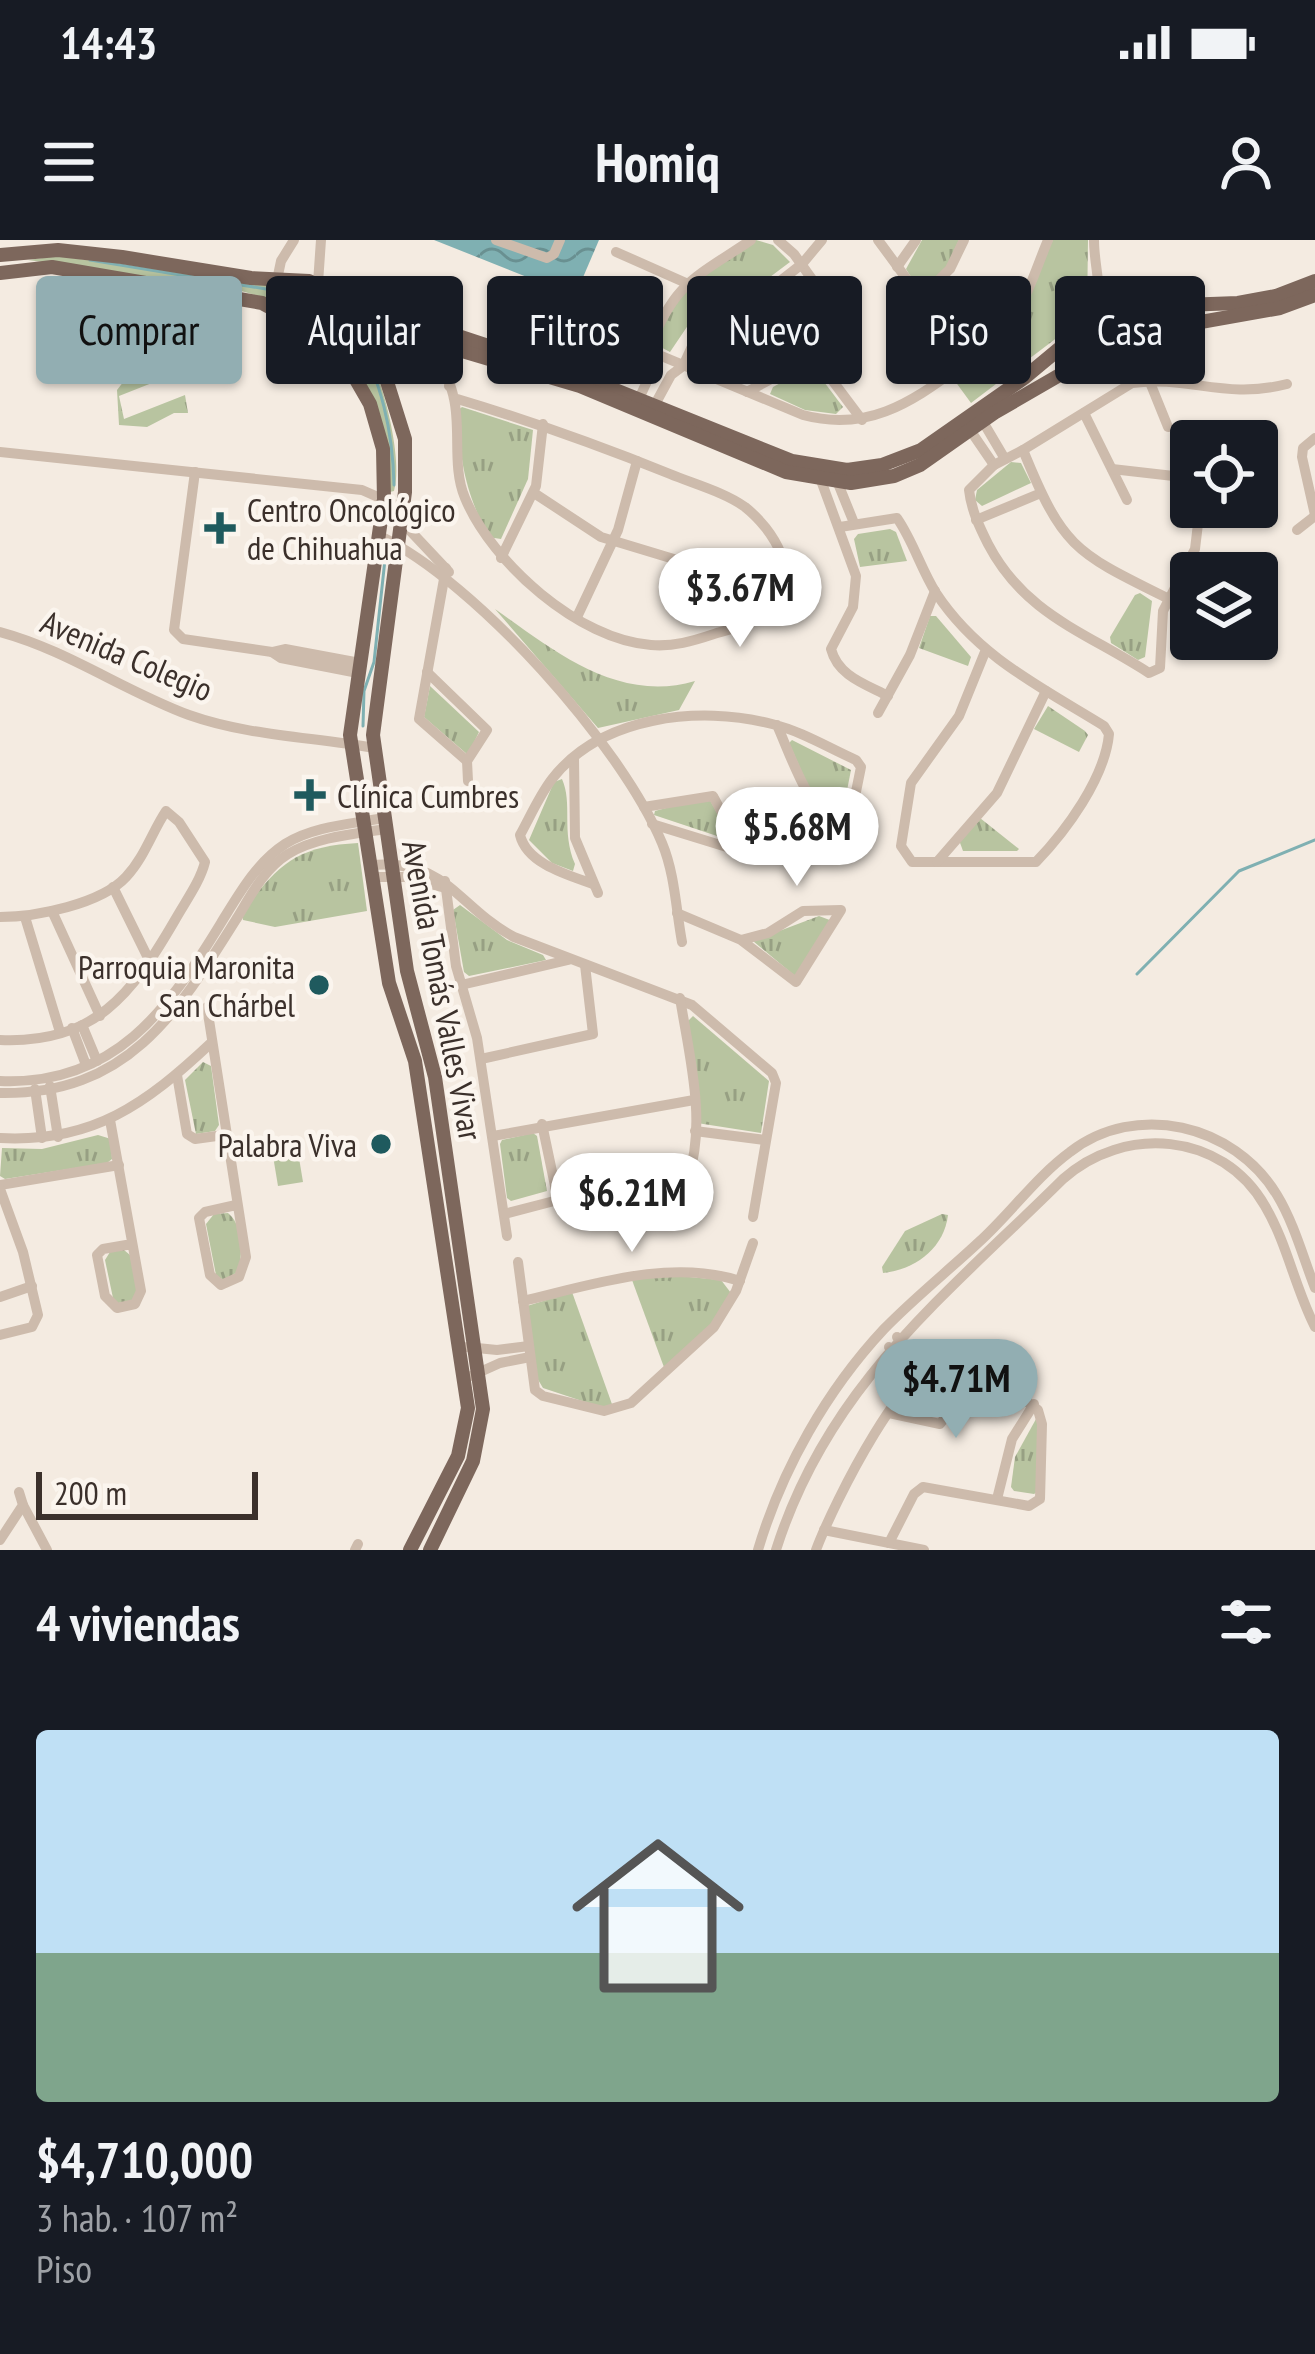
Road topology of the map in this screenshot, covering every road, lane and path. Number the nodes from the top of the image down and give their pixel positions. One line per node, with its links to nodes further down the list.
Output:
1 (295, 240): 18 (street)
2 (321, 240): 19 (street)
3 (496, 240): 4 (street)
4 (560, 240)
5 (751, 240): 27 (street)
6 (778, 240): 15 (street)
7 (822, 240): 15 (street)
8 (878, 240): 16 (street)
9 (916, 240): 16 (street)
10 (964, 240): 22 (street)
11 (1048, 240): 24 (street)
12 (1094, 240): 23 (street)
13 (616, 252): 27 (street)
14 (0, 256): 25 (main road)
15 (802, 264): 20 (street); 35 (street)
16 (897, 267): 21 (street)
17 (0, 273): 30 (main road, Avenida Tomás Valles Vivar)
18 (279, 276)
19 (318, 276)
20 (811, 276)
21 (904, 276)
22 (943, 276)
23 (1095, 276)
24 (1031, 277)
25 (266, 278)
26 (1315, 281): 29 (main road)
27 (686, 284): 31 (street)
28 (1315, 295): 52 (main road)
29 (1205, 305)
30 (266, 309)
31 (663, 317)
32 (463, 348): 49 (main road)
33 (1055, 356): 52 (main road)
34 (663, 357): 35 (street)
35 (683, 366): 48 (street); 49 (street)
36 (359, 384): 66 (main road, Avenida Tomás Valles Vivar)
37 (388, 384): 68 (main road, Avenida Tomás Valles Vivar)
38 (450, 384): 47 (street)
39 (650, 384): 49 (street)
40 (762, 384): 48 (street)
41 (835, 384): 51 (street)
42 (935, 384): 51 (street)
43 (1130, 384): 50 (street)
44 (1151, 384): 54 (street)
45 (1176, 384): 46 (street)
46 (1286, 384)
47 (452, 392): 53 (street); 79 (street)
48 (747, 392): 51 (street)
49 (645, 406): 62 (main road)
50 (1084, 413): 56 (street); 60 (street)
51 (862, 420)
52 (973, 421): 59 (street); 62 (main road)
53 (543, 424): 58 (street); 64 (street)
54 (1168, 427)
55 (1315, 438): 69 (street)
56 (1024, 450): 59 (street); 65 (street)
57 (0, 452): 61 (street)
58 (638, 461): 76 (street); 84 (street)
59 (1000, 462): 70 (street)
60 (1112, 469): 63 (street); 67 (street)
61 (195, 472): 66 (street); 87 (street)
62 (826, 475): 71 (street); 72 (street)
63 (1170, 476)
64 (534, 493): 76 (street); 79 (street)
65 (1041, 493): 70 (street); 83 (street)
66 (384, 499): 68 (street); 75 (main road, Avenida Tomás Valles Vivar)
67 (1127, 500)
68 (402, 514): 77 (main road, Avenida Tomás Valles Vivar); 78 (street)
69 (1315, 516): 74 (street)
70 (976, 520): 83 (street)
71 (854, 523): 72 (street); 82 (street)
72 (841, 527): 90 (street)
73 (1198, 528): 83 (street)
74 (1297, 530)
75 (380, 536): 77 (street); 87 (main road, Avenida Tomás Valles Vivar)
76 (614, 542): 80 (street); 84 (street)
77 (398, 545): 78 (street); 95 (main road, Avenida Tomás Valles Vivar)
78 (422, 551): 81 (street)
79 (501, 558): 84 (street)
80 (687, 563)
81 (446, 572): 88 (street); 93 (street)
82 (935, 590): 86 (street); 90 (street)
83 (1167, 598)
84 (577, 617)
85 (0, 632): 94 (street, Avenida Colegio)
86 (986, 652): 89 (street); 103 (street)
87 (359, 668): 94 (main road, Avenida Tomás Valles Vivar)
88 (427, 672): 97 (street); 97 (street)
89 (1046, 691): 103 (street); 103 (street)
90 (888, 696): 91 (street)
91 (878, 712)
92 (777, 725): 92 (street); 93 (street)
93 (598, 738): 96 (street); 99 (street)
94 (352, 744): 95 (street, Avenida Colegio); 102 (main road, Avenida Tomás Valles Vivar)
95 (374, 748): 100 (main road, Avenida Tomás Valles Vivar)
96 (574, 758): 96 (street)
97 (467, 760): 98 (street)
98 (468, 781)
99 (644, 807): 101 (street); 101 (street)
100 (385, 824): 102 (street); 104 (main road, Avenida Tomás Valles Vivar)
101 (652, 824): 109 (street)
102 (365, 827): 105 (main road, Avenida Tomás Valles Vivar); 112 (street); 112 (street)
103 (937, 862)
104 (391, 869): 105 (street); 106 (street); 162 (main road, Avenida Tomás Valles Vivar)
105 (372, 871): 162 (main road, Avenida Tomás Valles Vivar)
106 (448, 886): 115 (street); 118 (street)
107 (113, 887): 108 (street); 116 (street); 116 (street)
108 (52, 911): 111 (street); 121 (street)
109 (676, 914): 113 (street); 114 (street)
110 (0, 916): 111 (street)
111 (25, 917): 122 (street)
112 (220, 935): 126 (street); 129 (street)
113 (741, 940): 113 (street)
114 (682, 943)
115 (569, 959): 117 (street); 118 (street)
116 (150, 962): 121 (street)
117 (585, 965): 119 (street); 125 (street)
118 (460, 985): 125 (street)
119 (680, 998): 131 (street); 140 (street)
120 (207, 1007): 124 (street)
121 (100, 1016): 122 (street)
122 (71, 1028): 123 (street); 126 (street)
123 (0, 1040)
124 (211, 1043): 127 (street); 136 (street)
125 (481, 1059): 137 (street)
126 (92, 1063): 129 (street)
127 (177, 1075): 133 (street); 136 (street)
128 (0, 1081): 129 (street)
129 (39, 1085): 130 (street); 132 (street); 132 (street)
130 (0, 1093)
131 (694, 1100): 134 (street); 135 (street)
132 (44, 1117): 139 (street)
133 (110, 1120): 139 (street); 141 (street)
134 (542, 1124): 137 (street); 143 (street)
135 (695, 1131): 140 (street); 143 (street)
136 (224, 1135): 144 (street)
137 (493, 1136): 145 (street)
138 (0, 1138): 139 (street)
139 (47, 1138)
140 (765, 1140): 146 (street)
141 (118, 1166): 142 (street); 150 (street)
142 (0, 1187): 154 (street)
143 (557, 1199): 145 (street)
144 (236, 1205): 144 (street)
145 (504, 1214): 148 (street)
146 (753, 1217)
147 (987, 1235): 151 (street); 155 (street); 159 (street)
148 (507, 1236)
149 (753, 1243): 153 (street)
150 (132, 1244): 150 (street)
151 (996, 1247): 158 (street); 161 (street)
152 (518, 1262): 157 (street)
153 (740, 1281): 157 (street); 163 (street)
154 (32, 1286): 156 (street); 160 (street)
155 (1315, 1288)
156 (0, 1297)
157 (523, 1300): 163 (street)
158 (1315, 1327)
159 (882, 1331): 161 (street); 178 (street)
160 (0, 1335)
161 (895, 1344): 166 (street); 179 (street)
162 (467, 1347): 164 (street); 167 (main road, Avenida Tomás Valles Vivar)
163 (530, 1352): 164 (street)
164 (498, 1357): 167 (street)
165 (984, 1366): 166 (street); 168 (street); 169 (street)
166 (924, 1373): 169 (street)
167 (472, 1376): 176 (main road, Avenida Tomás Valles Vivar); 177 (main road, Avenida Tomás Valles Vivar)
168 (1034, 1404): 170 (street); 170 (street)
169 (889, 1413): 171 (street)
170 (997, 1499): 174 (street)
171 (824, 1530): 173 (street); 180 (street)
172 (0, 1540): 175 (street)
173 (861, 1544): 174 (street)
174 (889, 1544): 181 (street)
175 (47, 1550)
176 (410, 1550)
177 (430, 1550)
178 (758, 1550)
179 (776, 1550)
180 (817, 1550)
181 (924, 1550)

